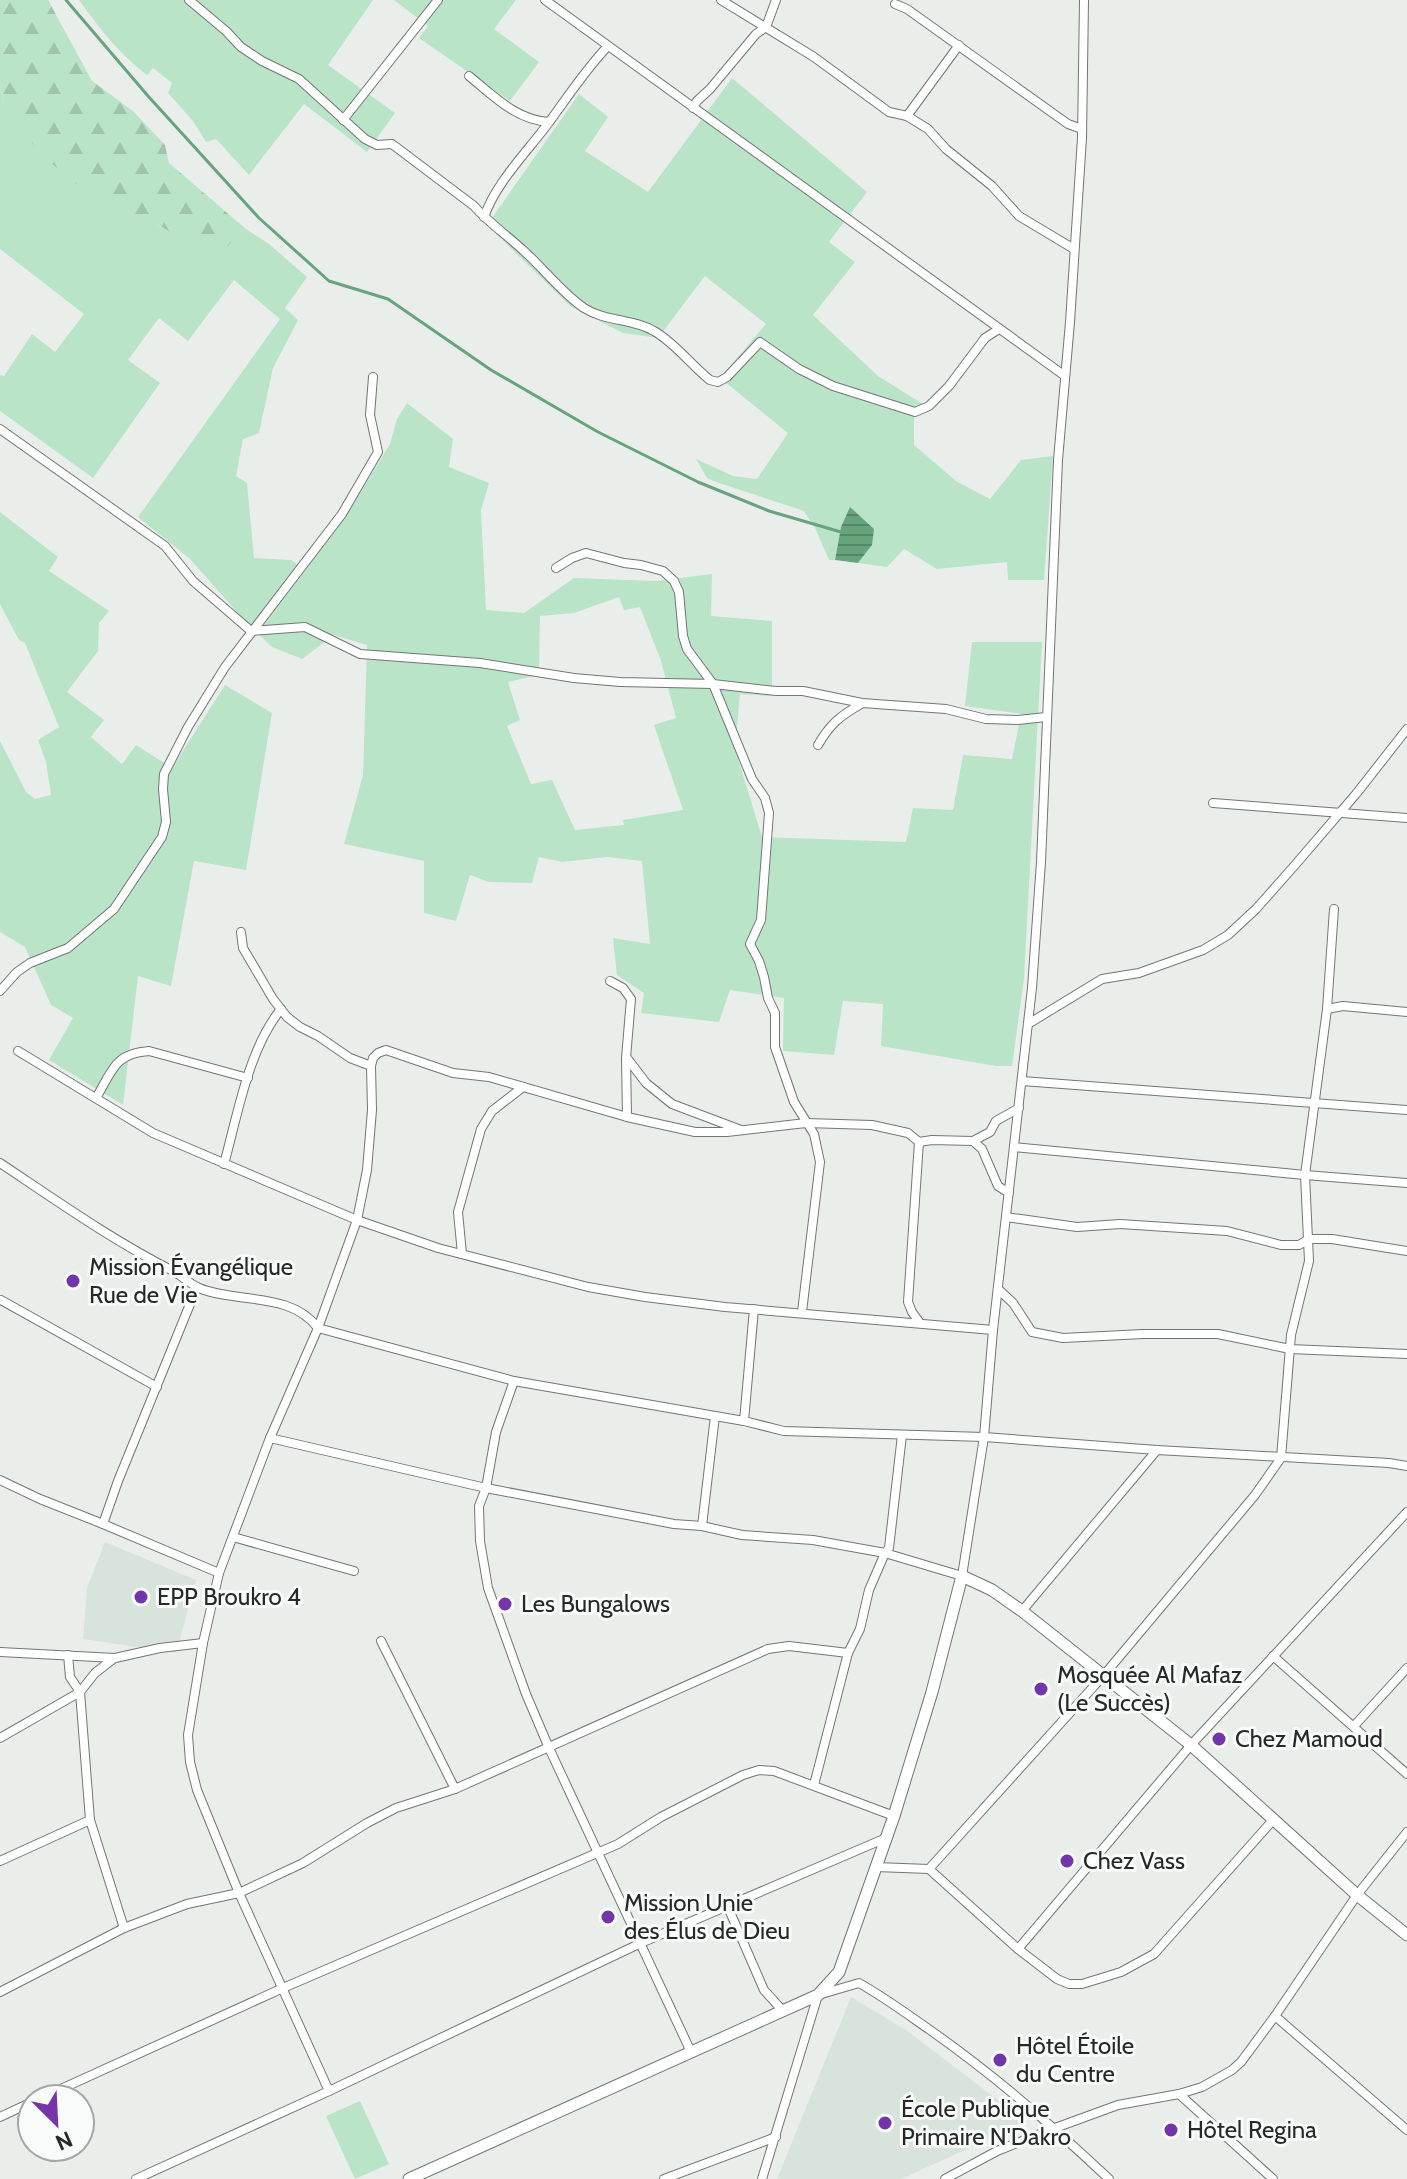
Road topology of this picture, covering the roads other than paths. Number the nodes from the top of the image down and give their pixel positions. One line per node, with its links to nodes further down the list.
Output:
1 (189, 0): 14 (street)
2 (438, 0): 14 (street)
3 (545, 0): 10 (street)
4 (721, 0): 8 (street)
5 (776, 0): 8 (street)
6 (1084, 0): 16 (street)
7 (895, 4): 9 (street)
8 (766, 27): 12 (street); 13 (street)
9 (959, 45): 13 (street); 16 (street)
10 (608, 46): 12 (street); 15 (street)
11 (469, 76): 15 (street)
12 (693, 108): 19 (street)
13 (907, 116): 18 (street)
14 (343, 120): 17 (street)
15 (549, 122): 17 (street)
16 (1082, 129): 18 (street)
17 (484, 217): 19 (street)
18 (1074, 249): 20 (street)
19 (999, 329): 20 (street)
20 (1065, 376): 27 (street)
21 (373, 377): 24 (street)
22 (0, 429): 24 (street)
23 (556, 568): 25 (street)
24 (251, 631): 25 (street); 36 (street)
25 (713, 684): 26 (street); 52 (street)
26 (862, 703): 27 (street); 29 (street)
27 (1046, 717): 40 (street)
28 (1407, 729): 31 (street)
29 (818, 745)
30 (1213, 803): 31 (street)
31 (1340, 813): 32 (street); 40 (street)
32 (1407, 818)
33 (1334, 909): 38 (street)
34 (241, 932): 37 (street)
35 (610, 981): 42 (street)
36 (0, 991)
37 (281, 1009): 43 (street); 44 (street)
38 (1327, 1009): 39 (street); 48 (street)
39 (1407, 1012)
40 (1028, 1024): 45 (street)
41 (18, 1051): 47 (street)
42 (626, 1058): 51 (street); 53 (street)
43 (371, 1066): 46 (street); 63 (street)
44 (248, 1078): 47 (street); 58 (street)
45 (1022, 1081): 48 (street); 49 (street)
46 (523, 1087): 51 (street); 66 (street)
47 (96, 1098): 58 (street)
48 (1316, 1103): 50 (street); 59 (street)
49 (1019, 1108): 54 (street); 56 (street)
50 (1407, 1110)
51 (627, 1117): 53 (street)
52 (806, 1123): 53 (street); 55 (street); 71 (street)
53 (743, 1131)
54 (973, 1141): 55 (street); 61 (street)
55 (919, 1142): 72 (street)
56 (1014, 1147): 59 (street); 61 (street)
57 (0, 1163): 67 (street)
58 (224, 1164): 63 (street)
59 (1305, 1175): 60 (street); 64 (street)
60 (1407, 1183)
61 (1009, 1193): 62 (street)
62 (1006, 1217): 64 (street); 68 (street)
63 (357, 1220): 66 (street); 73 (street)
64 (1309, 1239): 65 (street); 75 (street)
65 (1407, 1251)
66 (462, 1254): 70 (street)
67 (197, 1287): 73 (street); 78 (street)
68 (998, 1289): 74 (street); 75 (street)
69 (1, 1300): 78 (street)
70 (754, 1309): 71 (street); 80 (street)
71 (802, 1312): 72 (street)
72 (920, 1323): 74 (street)
73 (318, 1328): 77 (street); 83 (street)
74 (993, 1330): 82 (street)
75 (1290, 1349): 76 (street); 85 (street)
76 (1407, 1354)
77 (514, 1381): 79 (street); 88 (street)
78 (157, 1387): 90 (street)
79 (715, 1416): 80 (street); 91 (street)
80 (744, 1421): 81 (street)
81 (902, 1435): 82 (street); 93 (street)
82 (984, 1437): 84 (street); 96 (street)
83 (270, 1438): 88 (street); 92 (street)
84 (1157, 1450): 85 (street); 97 (street)
85 (1281, 1458): 86 (street); 106 (street)
86 (1407, 1466)
87 (0, 1480): 90 (street)
88 (486, 1488): 91 (street); 111 (street)
89 (1407, 1512): 103 (street)
90 (103, 1524): 95 (street)
91 (702, 1526): 93 (street)
92 (233, 1537): 94 (street); 95 (street)
93 (885, 1553): 96 (street); 101 (street)
94 (354, 1571)
95 (219, 1573): 99 (street)
96 (962, 1576): 97 (street); 115 (street)
97 (1022, 1611): 106 (street)
98 (381, 1641): 114 (street)
99 (203, 1643): 104 (street); 124 (street)
100 (0, 1652): 102 (street)
101 (848, 1653): 111 (street); 113 (street)
102 (68, 1655): 104 (street); 107 (street)
103 (1273, 1656): 108 (street); 110 (street)
104 (115, 1658): 107 (street)
105 (1407, 1668): 108 (street)
106 (1104, 1675): 110 (street); 123 (street)
107 (80, 1692): 109 (street); 116 (street)
108 (1354, 1726): 112 (street)
109 (0, 1738)
110 (1191, 1745): 117 (street); 130 (street)
111 (549, 1748): 114 (street); 120 (street)
112 (1407, 1774)
113 (814, 1785): 115 (street); 120 (street)
114 (455, 1789): 124 (street)
115 (894, 1816): 119 (street)
116 (90, 1820): 121 (street); 127 (street)
117 (1273, 1820): 125 (street); 130 (street)
118 (1407, 1832): 125 (street)
119 (886, 1838): 122 (street); 126 (street)
120 (598, 1851): 129 (street); 131 (street)
121 (0, 1861)
122 (876, 1867): 123 (street); 133 (street)
123 (929, 1869): 130 (street)
124 (239, 1893): 127 (street); 131 (street)
125 (1357, 1895): 128 (street); 135 (street)
126 (727, 1905): 129 (street); 134 (street)
127 (124, 1928): 132 (street)
128 (1407, 1935)
129 (641, 1943): 136 (street); 138 (street)
130 (1018, 1949)
131 (283, 1988): 137 (street); 138 (street)
132 (0, 1992)
133 (818, 1995): 134 (street); 140 (street); 142 (street)
134 (783, 2011): 136 (street)
135 (1275, 2016): 139 (street); 141 (street)
136 (691, 2052): 144 (street)
137 (74, 2083)
138 (329, 2091): 143 (street)
139 (1179, 2094): 140 (street); 149 (street)
140 (1055, 2128): 147 (street); 148 (street)
141 (1407, 2130)
142 (776, 2137): 145 (street); 146 (street)
143 (136, 2179)
144 (409, 2179)
145 (664, 2179)
146 (762, 2179)
147 (945, 2179)
148 (1109, 2179)
149 (1273, 2179)

